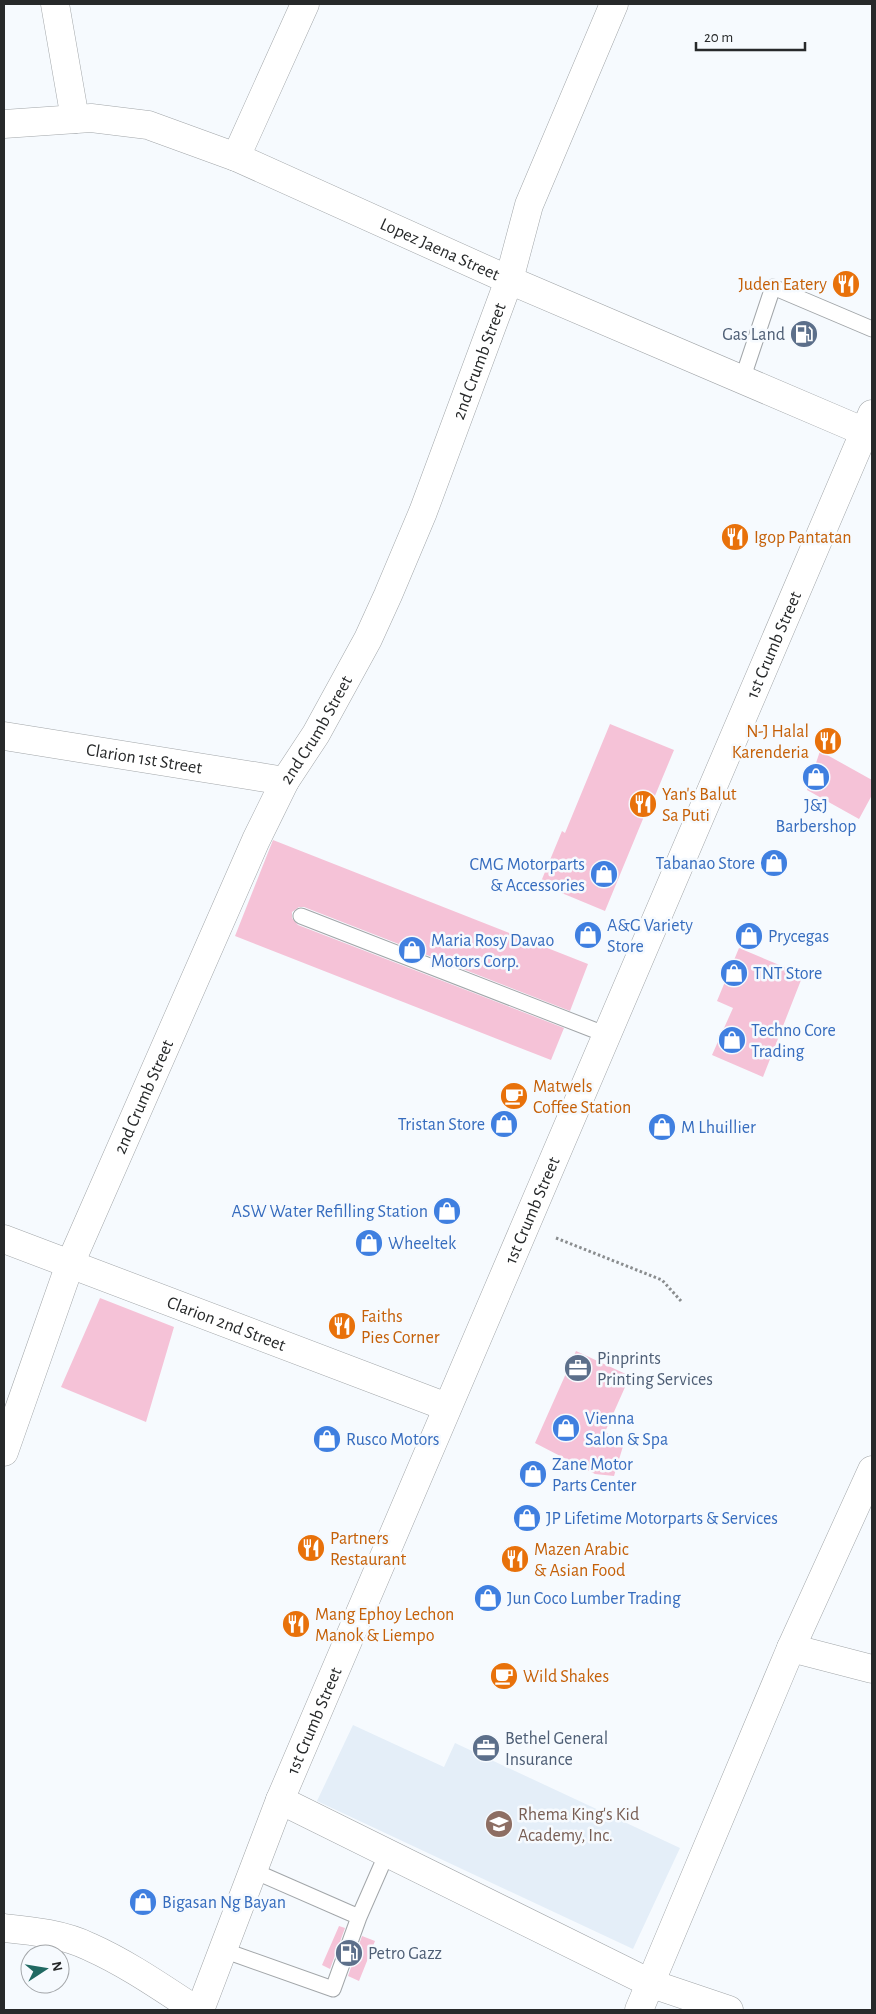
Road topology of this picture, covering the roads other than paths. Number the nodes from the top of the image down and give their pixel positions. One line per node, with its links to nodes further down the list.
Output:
1 (55, 4): 4 (street)
2 (305, 4): 6 (street)
3 (614, 4): 7 (street, 2nd Crumb Street)
4 (74, 118): 5 (street, Lopez Jaena Street); 6 (street, Lopez Jaena Street)
5 (4, 124)
6 (236, 157): 7 (street, Lopez Jaena Street)
7 (509, 280): 9 (street, Lopez Jaena Street); 12 (street, 2nd Crumb Street)
8 (872, 329): 9 (lane)
9 (742, 380): 10 (street, Lopez Jaena Street)
10 (870, 428): 14 (street, 1st Crumb Street)
11 (4, 736): 12 (street, Clarion 1st Street)
12 (285, 781): 16 (street, 2nd Crumb Street)
13 (301, 916): 14 (lane)
14 (607, 1035): 17 (street, 1st Crumb Street)
15 (4, 1239): 16 (street, Clarion 2nd Street)
16 (70, 1264): 17 (street, Clarion 2nd Street); 18 (street, 2nd Crumb Street)
17 (447, 1407): 22 (street, 1st Crumb Street)
18 (4, 1452)
19 (872, 1470): 20 (street)
20 (791, 1648): 21 (street); 28 (street)
21 (872, 1669)
22 (280, 1800): 23 (street); 24 (street, 1st Crumb Street)
23 (387, 1853): 25 (lane); 28 (street)
24 (254, 1871): 25 (lane); 27 (street, 1st Crumb Street)
25 (359, 1917): 27 (lane)
26 (4, 1928): 29 (street)
27 (223, 1950): 30 (street, 1st Crumb Street)
28 (652, 1984): 31 (street); 32 (street)
29 (196, 2010)
30 (200, 2010)
31 (639, 2010)
32 (729, 2010)

